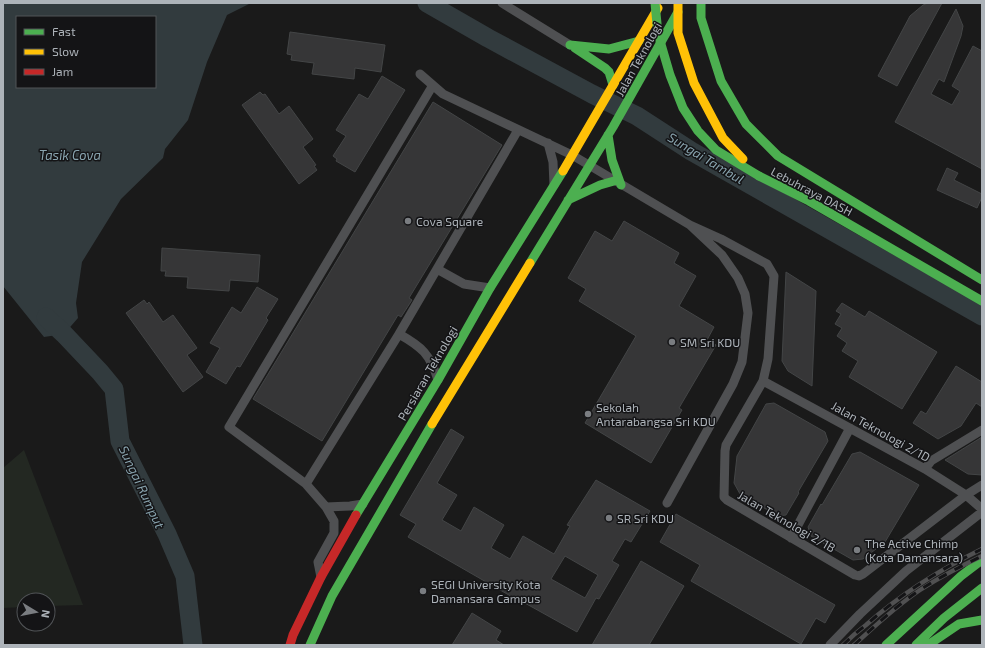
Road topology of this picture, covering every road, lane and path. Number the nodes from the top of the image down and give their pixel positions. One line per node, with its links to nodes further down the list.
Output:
1 (502, 3): 9 (street)
2 (655, 3): 20 (main road, bridge)
3 (660, 3): 8 (main road, Jalan Teknologi)
4 (678, 3): 20 (main road, Lebuhraya DASH, bridge)
5 (683, 3): 16 (main road, Jalan Teknologi)
6 (701, 3): 10 (main road, Lebuhraya DASH)
7 (709, 3): 10 (main road)
8 (638, 40): 9 (main road); 13 (main road, Jalan Teknologi)
9 (570, 45): 13 (main road)
10 (711, 51): 26 (main road, Lebuhraya DASH)
11 (420, 74): 12 (street)
12 (432, 85): 15 (street); 35 (street)
13 (611, 87): 14 (main road, Jalan Teknologi)
14 (593, 118): 18 (main road, Persiaran Teknologi)
15 (518, 130): 17 (street); 25 (street)
16 (611, 131): 19 (main road); 21 (main road)
17 (548, 143): 18 (street); 22 (street)
18 (572, 155): 19 (street); 22 (main road, Persiaran Teknologi)
19 (590, 166): 21 (street); 23 (main road)
20 (759, 176): 28 (main road, Lebuhraya DASH)
21 (617, 183): 23 (main road); 24 (street)
22 (554, 184): 27 (main road, Persiaran Teknologi)
23 (568, 200): 50 (main road)
24 (690, 225): 31 (street); 38 (street)
25 (437, 269): 27 (street); 29 (street)
26 (982, 280)
27 (490, 288): 30 (main road, Persiaran Teknologi)
28 (982, 302)
29 (399, 334): 30 (street); 35 (street)
30 (438, 380): 39 (main road, Persiaran Teknologi)
31 (763, 381): 32 (street, Jalan Teknologi 2/1D); 42 (street, Jalan Teknologi 2/1B)
32 (850, 428): 34 (street, Jalan Teknologi 2/1D); 42 (street)
33 (982, 430): 34 (street)
34 (925, 469): 37 (street, Jalan Teknologi 2/1D)
35 (306, 484): 40 (street)
36 (982, 485): 37 (street)
37 (966, 495): 41 (street, Jalan Teknologi 2/1D); 42 (street, Jalan Teknologi 2/1B)
38 (667, 503)
39 (363, 504): 40 (street); 46 (main road, Persiaran Teknologi)
40 (326, 507): 46 (street)
41 (982, 511): 51 (street)
42 (791, 538)
43 (982, 560): 45 (main road)
44 (975, 575): 45 (main road)
45 (961, 576): 52 (main road)
46 (321, 577): 49 (main road, Persiaran Teknologi)
47 (982, 588): 53 (main road)
48 (982, 620): 54 (main road)
49 (290, 645)
50 (310, 645)
51 (830, 645)
52 (886, 645)
53 (916, 645)
54 (928, 645)

